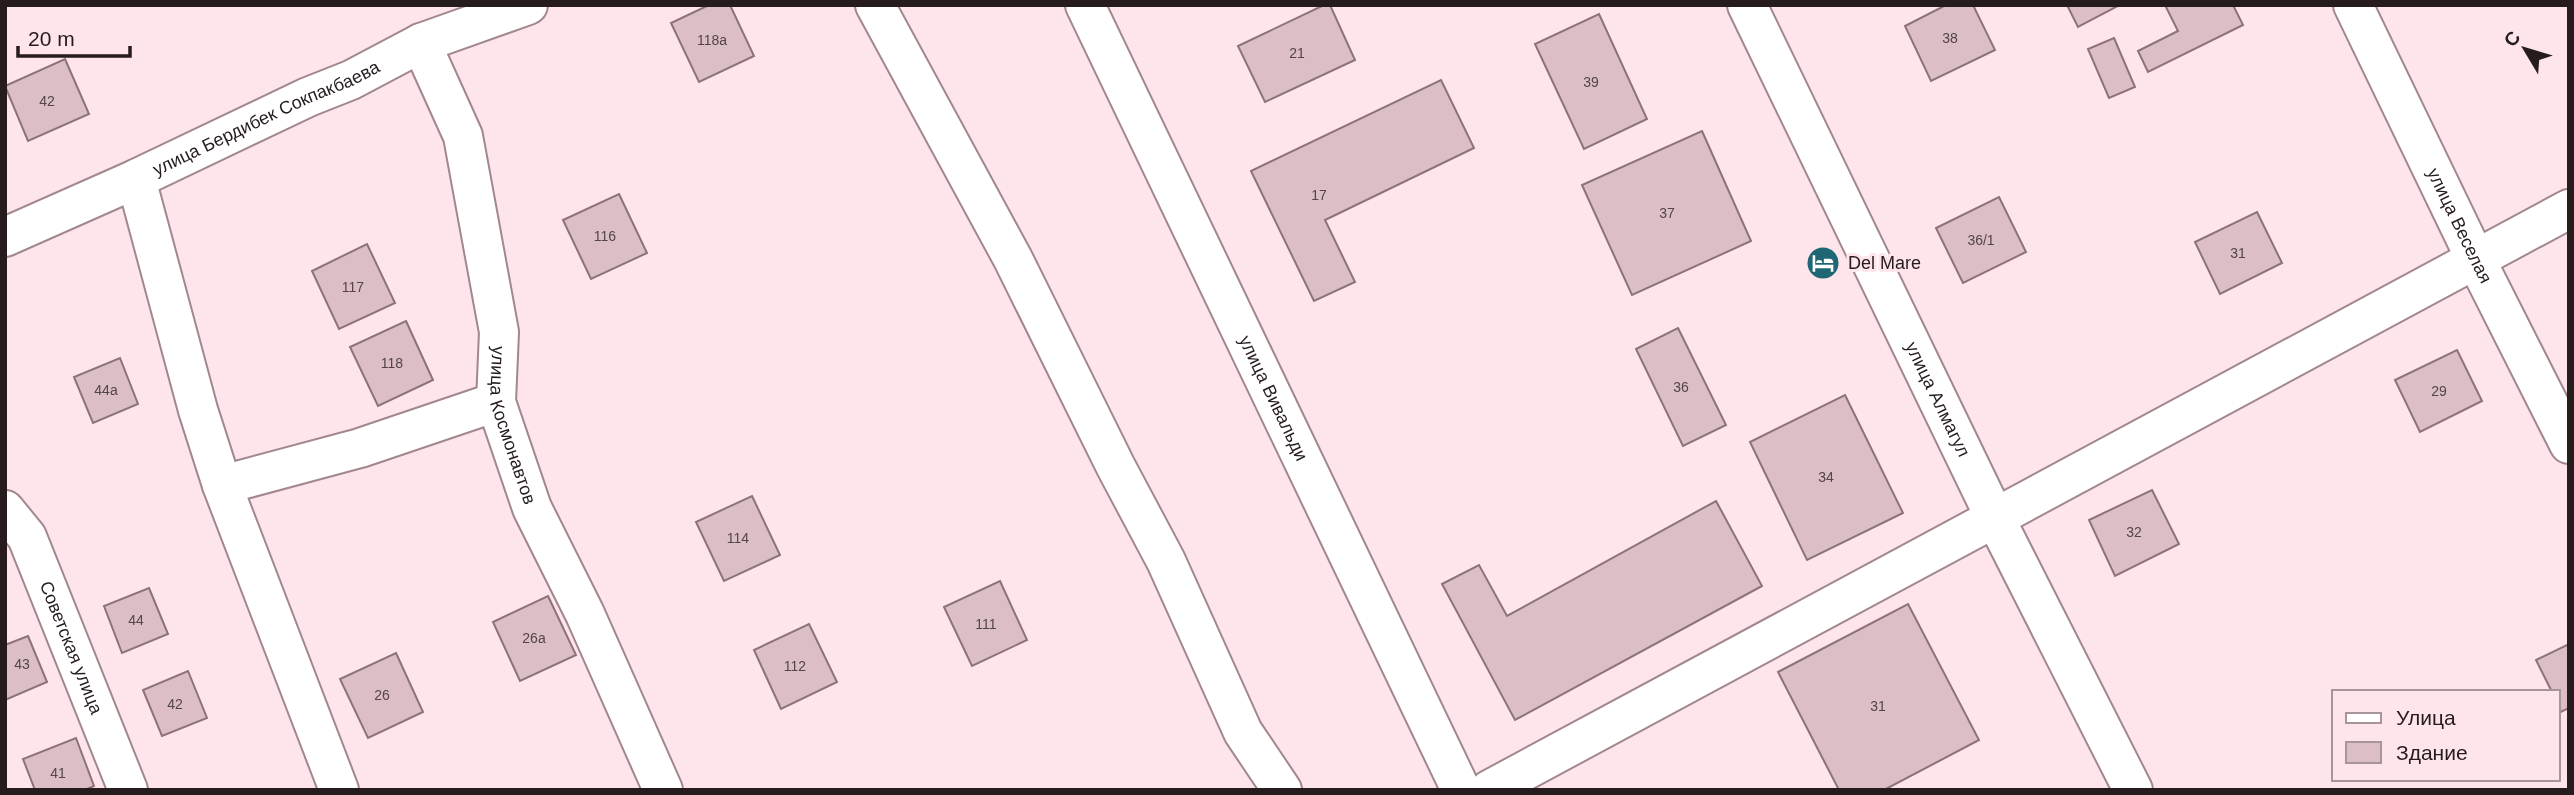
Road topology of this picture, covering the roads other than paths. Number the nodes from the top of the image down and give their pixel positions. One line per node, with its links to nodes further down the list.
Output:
1 (528, 5): 6 (street, улица Бердибек Сокпакбаева)
2 (875, 5): 19 (street)
3 (1085, 5): 20 (street, улица Вивальди)
4 (1747, 5): 15 (street, улица Алмагул)
5 (2353, 5): 10 (street, улица Веселая)
6 (421, 43): 7 (street, улица Бердибек Сокпакбаева); 11 (street, улица Космонавтов)
7 (136, 179): 9 (street, улица Бердибек Сокпакбаева); 13 (street)
8 (2569, 209): 10 (street)
9 (5, 237)
10 (2476, 260): 12 (street, улица Веселая); 15 (street)
11 (496, 402): 13 (street); 18 (street, улица Космонавтов)
12 (2569, 444)
13 (222, 485): 17 (street)
14 (5, 510): 16 (street, Советская улица)
15 (1995, 518): 21 (street); 22 (street, улица Алмагул)
16 (128, 790)
17 (339, 790)
18 (663, 790)
19 (1282, 790)
20 (1461, 790)
21 (1489, 790)
22 (2133, 790)

